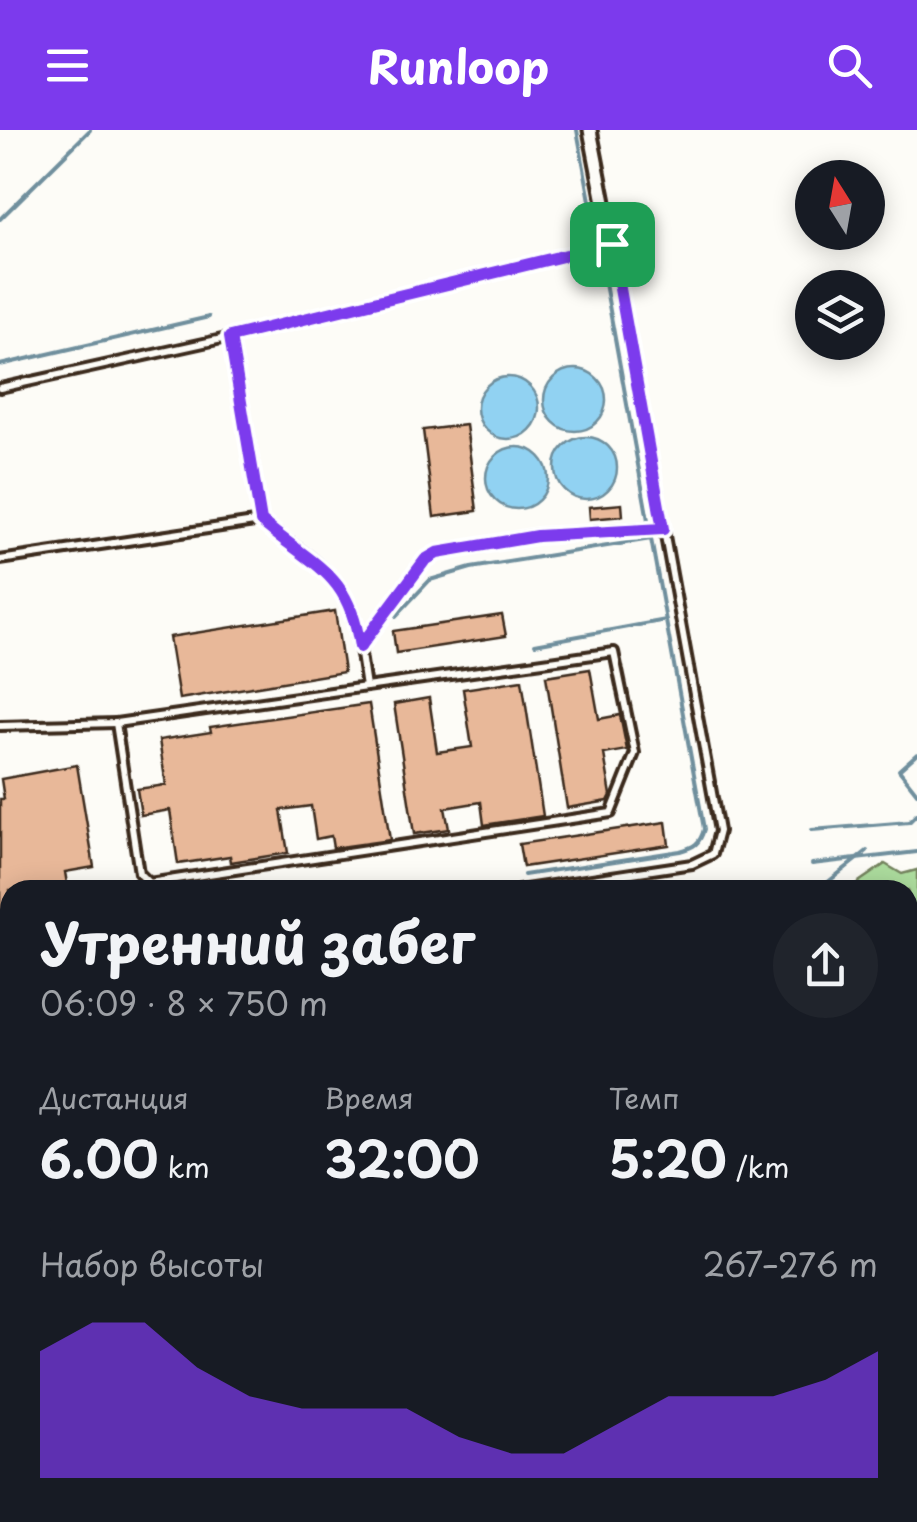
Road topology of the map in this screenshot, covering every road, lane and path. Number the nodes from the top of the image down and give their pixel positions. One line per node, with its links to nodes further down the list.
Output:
1 (590, 130): 2 (street)
2 (609, 228): 3 (lane)
3 (612, 244): 4 (lane); 7 (lane)
4 (230, 337): 5 (lane); 6 (lane)
5 (0, 388)
6 (261, 521): 8 (lane); 9 (lane)
7 (663, 529): 9 (lane); 15 (lane)
8 (0, 560)
9 (360, 647): 10 (lane)
10 (366, 687): 11 (lane); 14 (lane)
11 (116, 722): 12 (lane); 13 (lane)
12 (0, 726)
13 (144, 880)
14 (193, 880)
15 (586, 880)

